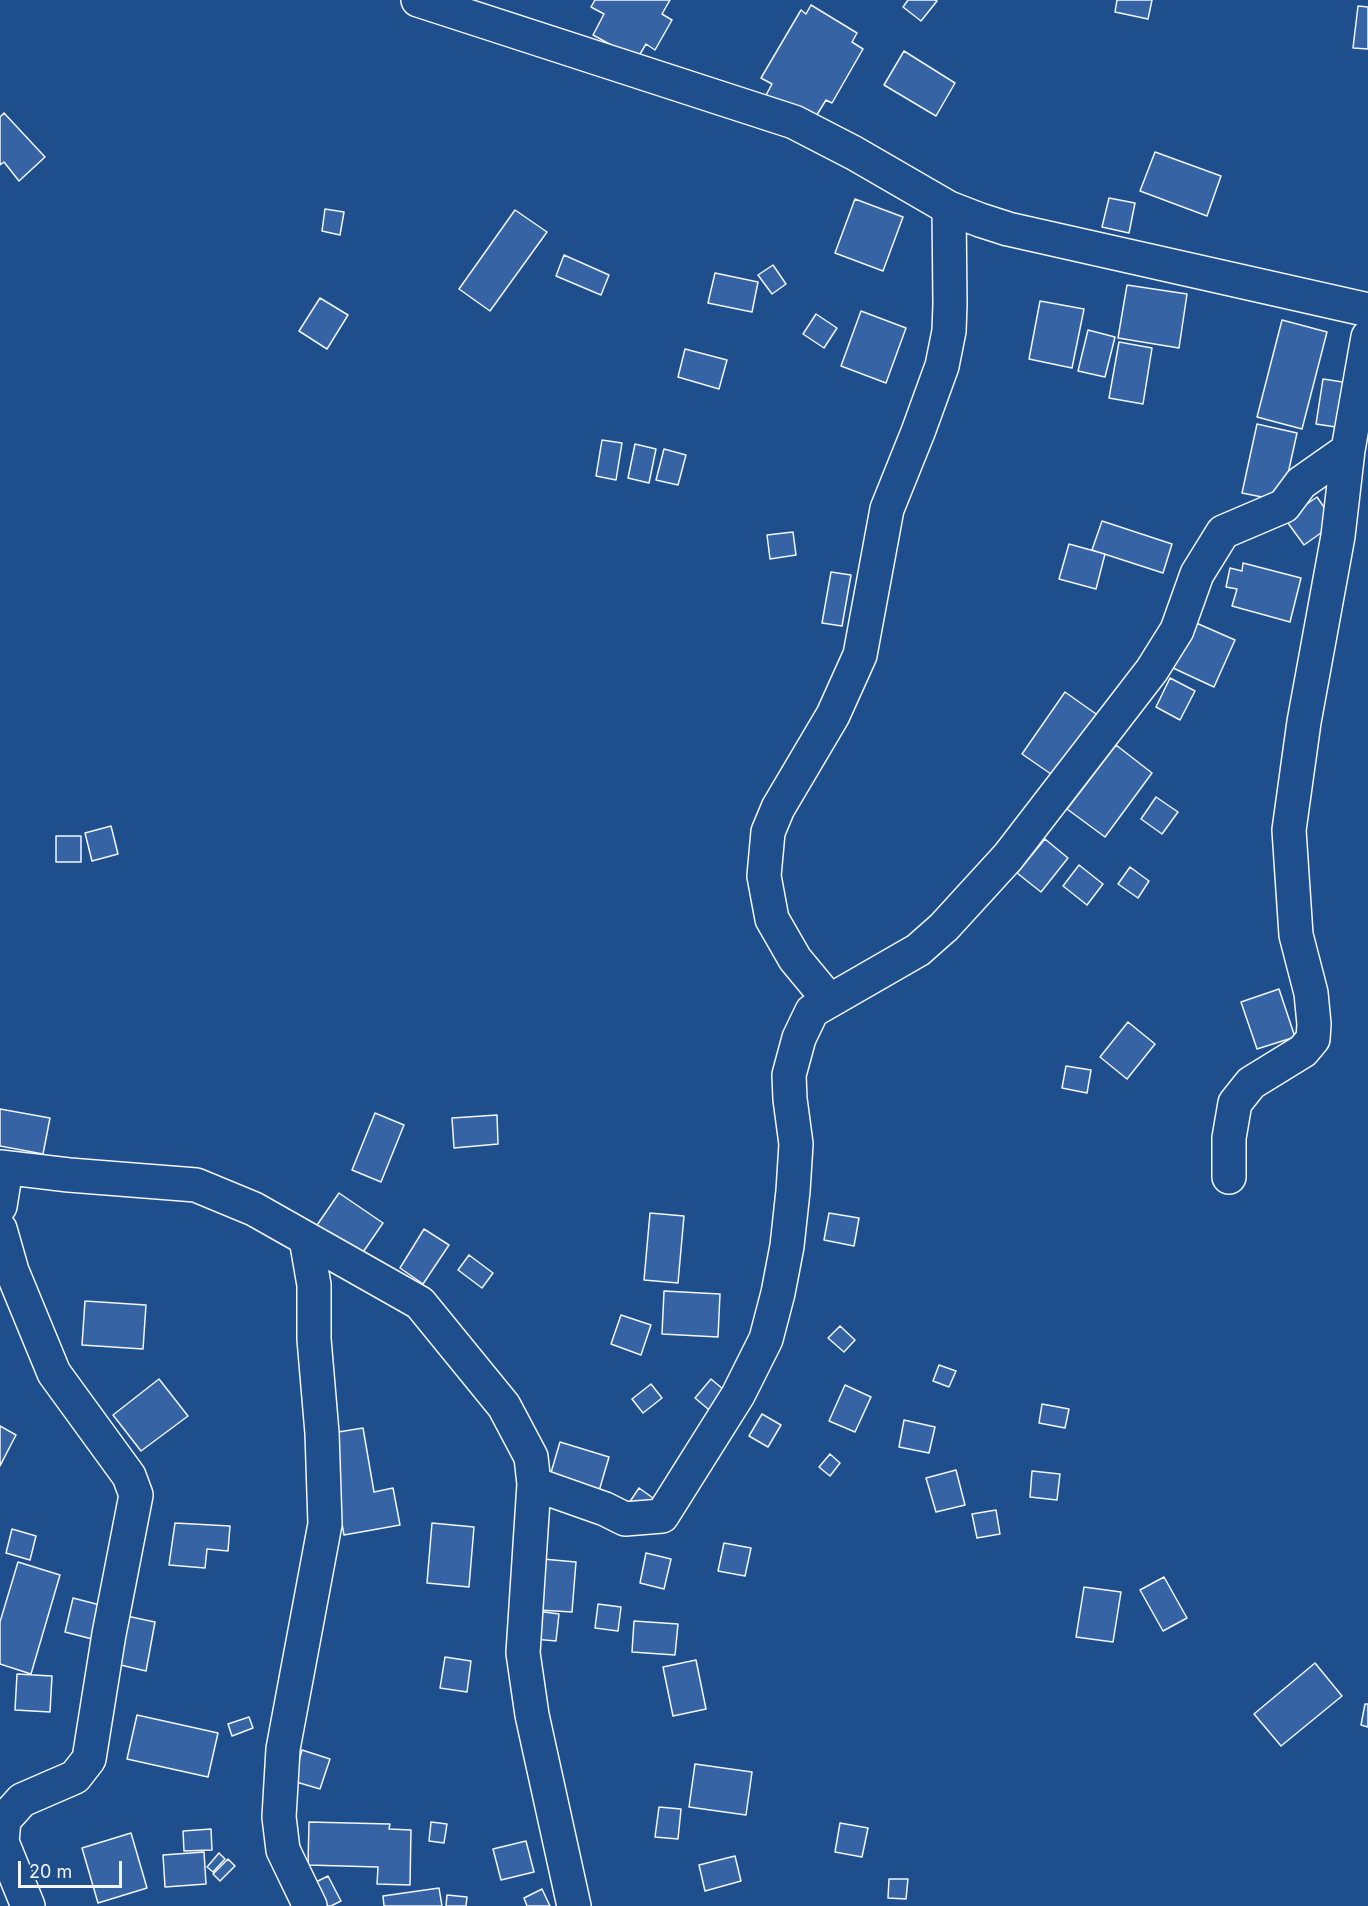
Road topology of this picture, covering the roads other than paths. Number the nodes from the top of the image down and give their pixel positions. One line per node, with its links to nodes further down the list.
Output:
1 (418, 0): 2 (street)
2 (949, 208): 3 (street); 6 (street)
3 (1368, 310)
4 (1368, 337): 5 (street)
5 (1348, 450): 6 (street); 8 (street)
6 (829, 1000): 12 (street)
7 (3, 1168): 9 (street); 11 (street)
8 (1229, 1177)
9 (0, 1206)
10 (0, 1229): 13 (street)
11 (306, 1239): 12 (street); 14 (street)
12 (534, 1484): 15 (street)
13 (28, 1906)
14 (310, 1906)
15 (574, 1906)

